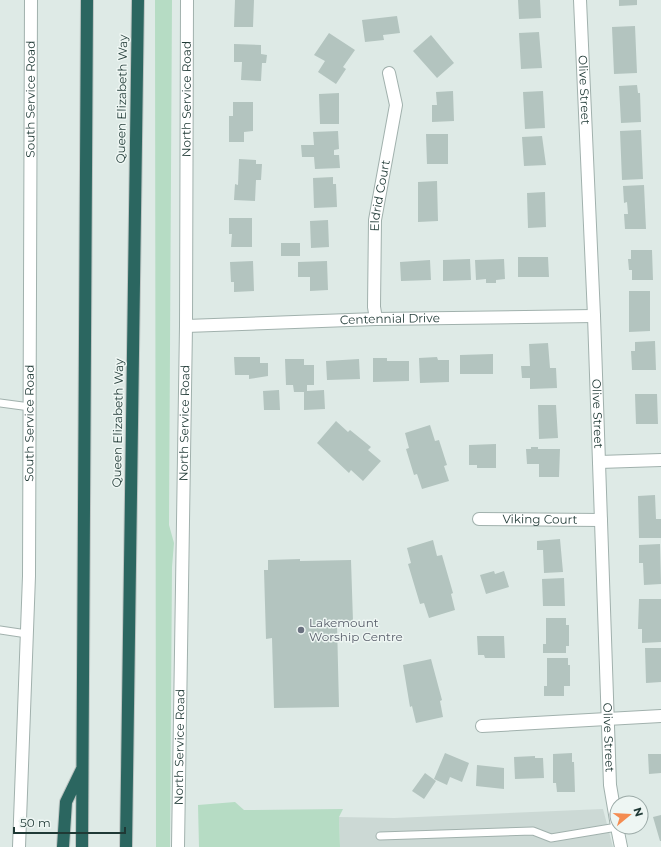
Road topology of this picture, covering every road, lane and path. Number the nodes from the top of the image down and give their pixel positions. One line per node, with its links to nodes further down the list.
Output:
1 (31, 0): 11 (street, South Service Road)
2 (87, 0): 21 (highway)
3 (138, 0): 29 (highway, Queen Elizabeth Way)
4 (187, 0): 9 (street, North Service Road)
5 (580, 0): 7 (street, Olive Street)
6 (389, 73): 8 (street, Eldrid Court)
7 (594, 316): 8 (street, Centennial Drive); 13 (street, Olive Street)
8 (376, 319): 9 (street, Centennial Drive)
9 (186, 326): 30 (street, North Service Road)
10 (0, 403): 11 (lane)
11 (30, 407): 17 (street, South Service Road)
12 (661, 460): 13 (street)
13 (599, 462): 15 (street, Olive Street)
14 (478, 519): 15 (street, Viking Court)
15 (601, 520): 19 (street, Olive Street)
16 (0, 630): 17 (lane)
17 (27, 634): 26 (street, South Service Road)
18 (661, 716): 19 (street)
19 (608, 718): 20 (street); 22 (street, Olive Street)
20 (482, 726)
21 (84, 767): 27 (highway); 28 (highway)
22 (612, 795)
23 (609, 828): 25 (lane)
24 (619, 835): 31 (street, Olive Street)
25 (380, 836)
26 (19, 847)
27 (63, 847)
28 (82, 847)
29 (126, 847)
30 (178, 847)
31 (621, 847)

